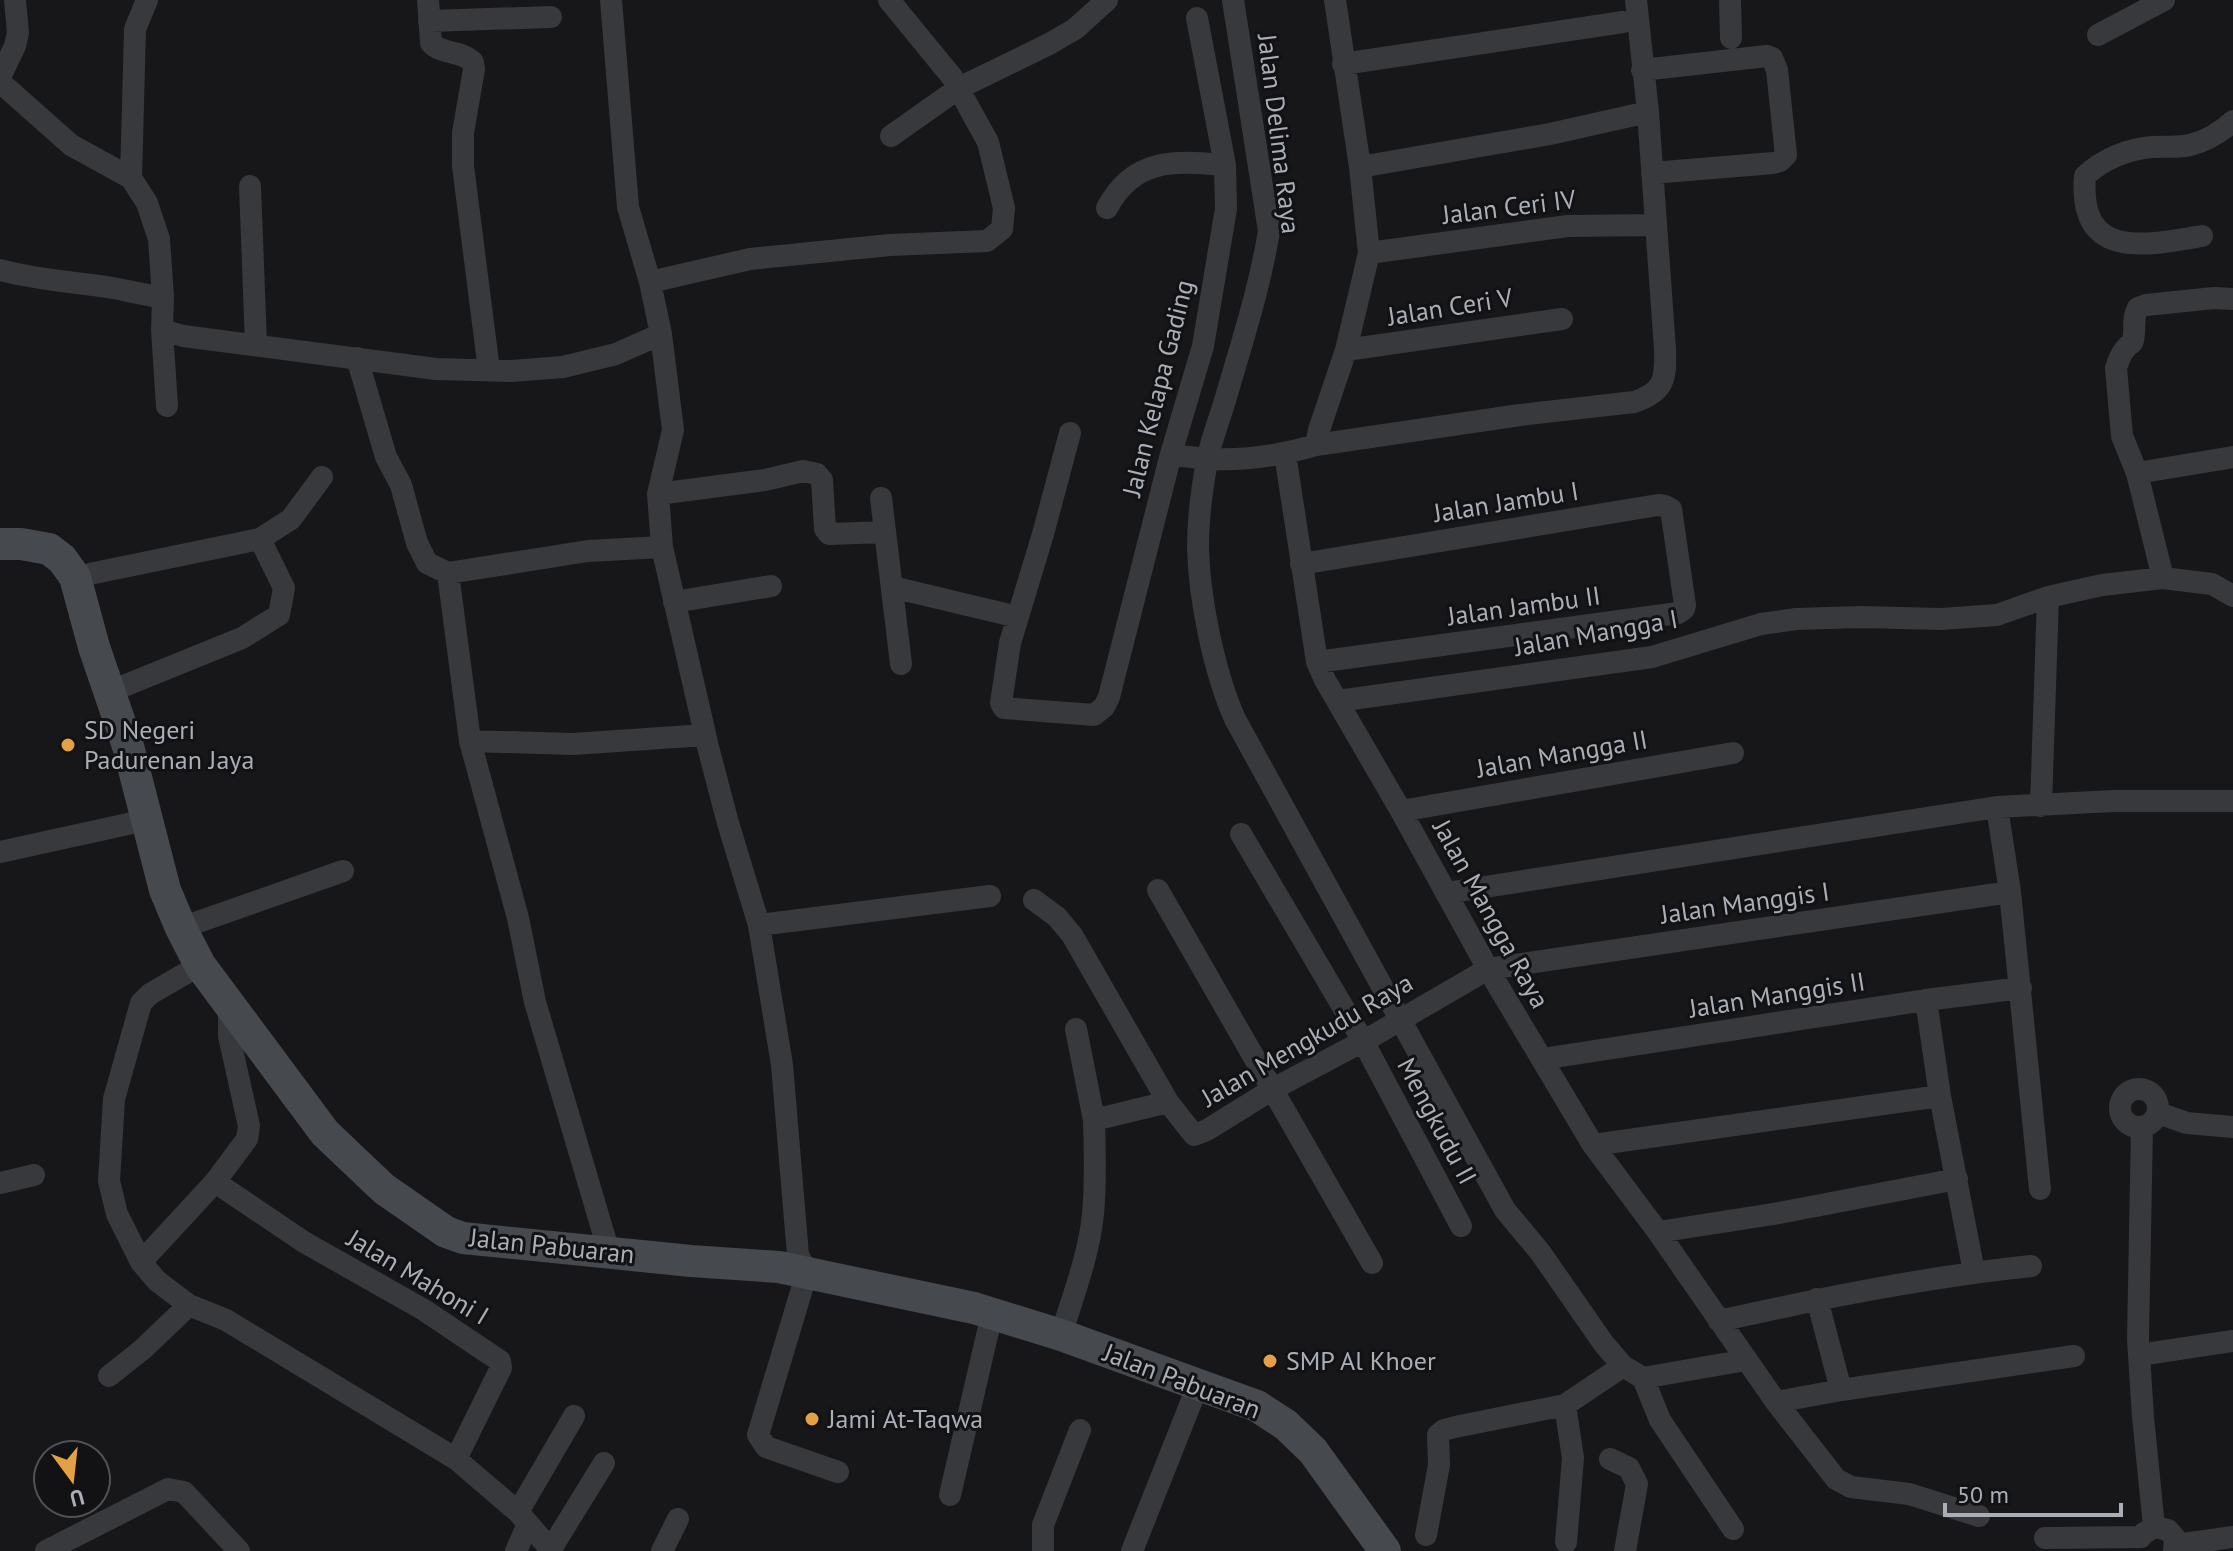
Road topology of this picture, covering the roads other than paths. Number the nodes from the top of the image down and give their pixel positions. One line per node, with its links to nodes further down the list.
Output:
1 (15, 0): 19 (street)
2 (147, 0): 27 (street)
3 (611, 0): 34 (street)
4 (889, 0): 20 (street)
5 (1107, 0): 20 (street)
6 (1233, 0): 48 (street, Jalan Delima Raya)
7 (1335, 0): 17 (street)
8 (1636, 0): 18 (street)
9 (1730, 0): 16 (street)
10 (2164, 0): 15 (street)
11 (428, 10): 12 (street); 43 (street)
12 (551, 17)
13 (1197, 18): 24 (street, Jalan Kelapa Gading)
14 (1623, 22): 17 (street)
15 (2098, 35)
16 (1731, 38)
17 (1343, 64): 25 (street)
18 (1642, 70): 21 (street); 26 (street)
19 (0, 79): 27 (street)
20 (959, 88): 23 (street); 34 (street)
21 (1648, 112): 25 (street); 26 (street)
22 (2233, 121): 31 (street)
23 (891, 136)
24 (1225, 165): 29 (street); 48 (street, Jalan Kelapa Gading)
25 (1360, 167): 32 (street)
26 (1652, 173): 30 (street)
27 (131, 178): 35 (street)
28 (250, 186): 40 (street)
29 (1107, 208)
30 (1655, 225): 32 (street, Jalan Ceri IV); 46 (street)
31 (2202, 236)
32 (1369, 253): 41 (street)
33 (0, 270): 35 (street)
34 (650, 282): 39 (street)
35 (163, 297): 38 (street)
36 (2233, 299): 50 (street)
37 (1562, 319): 41 (street, Jalan Ceri V)
38 (162, 330): 40 (street); 44 (street)
39 (661, 334): 43 (street); 52 (street)
40 (256, 344): 42 (street)
41 (1346, 350): 46 (street)
42 (357, 358): 43 (street); 60 (street)
43 (489, 370)
44 (167, 406)
45 (1070, 433): 68 (street)
46 (1316, 445): 47 (street)
47 (1285, 454): 48 (street); 59 (street, Jalan Mangga Raya)
48 (1189, 457): 68 (street, Jalan Kelapa Gading); 96 (street)
49 (2233, 457): 50 (street)
50 (2137, 473): 62 (street)
51 (322, 477): 55 (street)
52 (658, 494): 54 (street); 57 (street)
53 (881, 498): 54 (street)
54 (885, 532): 64 (street)
55 (260, 539): 61 (street); 71 (street)
56 (0, 544): 61 (street, Jalan Pabuaran)
57 (662, 547): 60 (street); 67 (street)
58 (1679, 558): 59 (street, Jalan Jambu I); 69 (street, Jalan Jambu II)
59 (1301, 564): 69 (street, Jalan Mangga Raya)
60 (448, 573): 74 (street)
61 (75, 577): 71 (street, Jalan Pabuaran)
62 (2163, 578): 65 (street, Jalan Mangga I); 66 (street, Jalan Mangga I)
63 (771, 586): 67 (street)
64 (892, 587): 68 (street); 70 (street)
65 (2233, 596)
66 (2048, 597): 72 (street, Jalan Mangga I); 77 (street)
67 (674, 602): 73 (street)
68 (1018, 617)
69 (1317, 662): 72 (street, Jalan Mangga Raya)
70 (901, 664)
71 (109, 692): 80 (street, Jalan Pabuaran)
72 (1338, 701): 79 (street, Jalan Mangga Raya)
73 (705, 735): 74 (street); 89 (street)
74 (470, 741): 113 (street)
75 (1733, 753): 79 (street, Jalan Mangga II)
76 (2233, 801): 77 (street)
77 (2041, 806): 78 (street)
78 (1997, 807): 85 (street); 86 (street)
79 (1401, 811): 86 (street, Jalan Mangga Raya)
80 (146, 820): 82 (street); 90 (street, Jalan Pabuaran)
81 (1241, 834): 98 (street, Mengkudu II)
82 (0, 852)
83 (343, 871): 90 (street)
84 (1158, 890): 100 (street)
85 (2010, 892): 92 (street, Jalan Manggis I); 93 (street)
86 (1446, 893): 92 (street, Jalan Mangga Raya)
87 (990, 896): 89 (street)
88 (1034, 900): 102 (street, Jalan Mengkudu Raya)
89 (759, 925): 117 (street)
90 (181, 928): 91 (street, Jalan Pabuaran)
91 (200, 965): 95 (street, Jalan Pabuaran); 114 (street)
92 (1488, 969): 96 (street, Jalan Mengkudu Raya); 99 (street, Jalan Mangga Raya)
93 (2021, 988): 94 (street, Jalan Manggis II); 110 (street)
94 (1926, 1000): 99 (street, Jalan Manggis II); 101 (street)
95 (229, 1002): 108 (street); 113 (street, Jalan Pabuaran)
96 (1398, 1020): 98 (street, Jalan Mengkudu Raya); 128 (street)
97 (1076, 1029): 103 (street)
98 (1365, 1040): 100 (street, Jalan Mengkudu Raya); 111 (street, Mengkudu II)
99 (1542, 1059): 105 (street, Jalan Mangga Raya)
100 (1273, 1089): 102 (street, Jalan Mengkudu Raya); 115 (street)
101 (1940, 1096): 105 (street); 107 (street)
102 (1168, 1102): 103 (street)
103 (1094, 1120): 123 (street)
104 (2233, 1127): 125 (street)
105 (1593, 1145): 112 (street, Jalan Mangga Raya)
106 (34, 1175): 109 (street)
107 (1957, 1179): 112 (street); 118 (street)
108 (215, 1182): 114 (street); 137 (street, Jalan Mahoni I)
109 (0, 1183)
110 (2040, 1189)
111 (1461, 1226)
112 (1658, 1232): 122 (street, Jalan Mangga Raya)
113 (609, 1252): 117 (street, Jalan Pabuaran)
114 (141, 1262): 120 (street)
115 (1372, 1263)
116 (2031, 1266): 118 (street)
117 (807, 1272): 121 (street, Jalan Pabuaran); 140 (street)
118 (1974, 1272): 119 (street)
119 (1817, 1299): 122 (street); 132 (street)
120 (189, 1305): 129 (street); 137 (street)
121 (992, 1314): 123 (street, Jalan Pabuaran); 141 (street)
122 (1719, 1321): 127 (street, Jalan Mangga Raya)
123 (1061, 1335): 131 (street, Jalan Pabuaran)
124 (2233, 1341): 125 (street)
125 (2139, 1355): 149 (street)
126 (2074, 1356): 132 (street)
127 (1746, 1360): 130 (street); 133 (street, Jalan Mangga Raya)
128 (1623, 1366): 130 (street); 134 (street)
129 (109, 1376)
130 (1643, 1378): 145 (street)
131 (1198, 1385): 158 (street); 159 (street, Jalan Pabuaran)
132 (1841, 1390): 133 (street)
133 (1776, 1402): 142 (street, Jalan Mangga Raya)
134 (1565, 1405): 146 (street); 150 (street)
135 (574, 1416): 143 (street)
136 (1080, 1430): 157 (street)
137 (456, 1459): 143 (street)
138 (1610, 1459): 160 (street)
139 (604, 1463): 152 (street)
140 (838, 1472)
141 (950, 1495)
142 (1979, 1516)
143 (523, 1518): 152 (street); 155 (street)
144 (678, 1519): 156 (street)
145 (1733, 1529)
146 (1426, 1535)
147 (2233, 1537): 151 (street)
148 (2045, 1538): 149 (street)
149 (2145, 1538): 151 (street)
150 (1566, 1542)
151 (2175, 1548)
152 (552, 1550)
153 (46, 1551): 154 (street)
154 (239, 1551)
155 (516, 1551)
156 (662, 1551)
157 (1043, 1551)
158 (1132, 1551)
159 (1385, 1551)
160 (1625, 1551)

